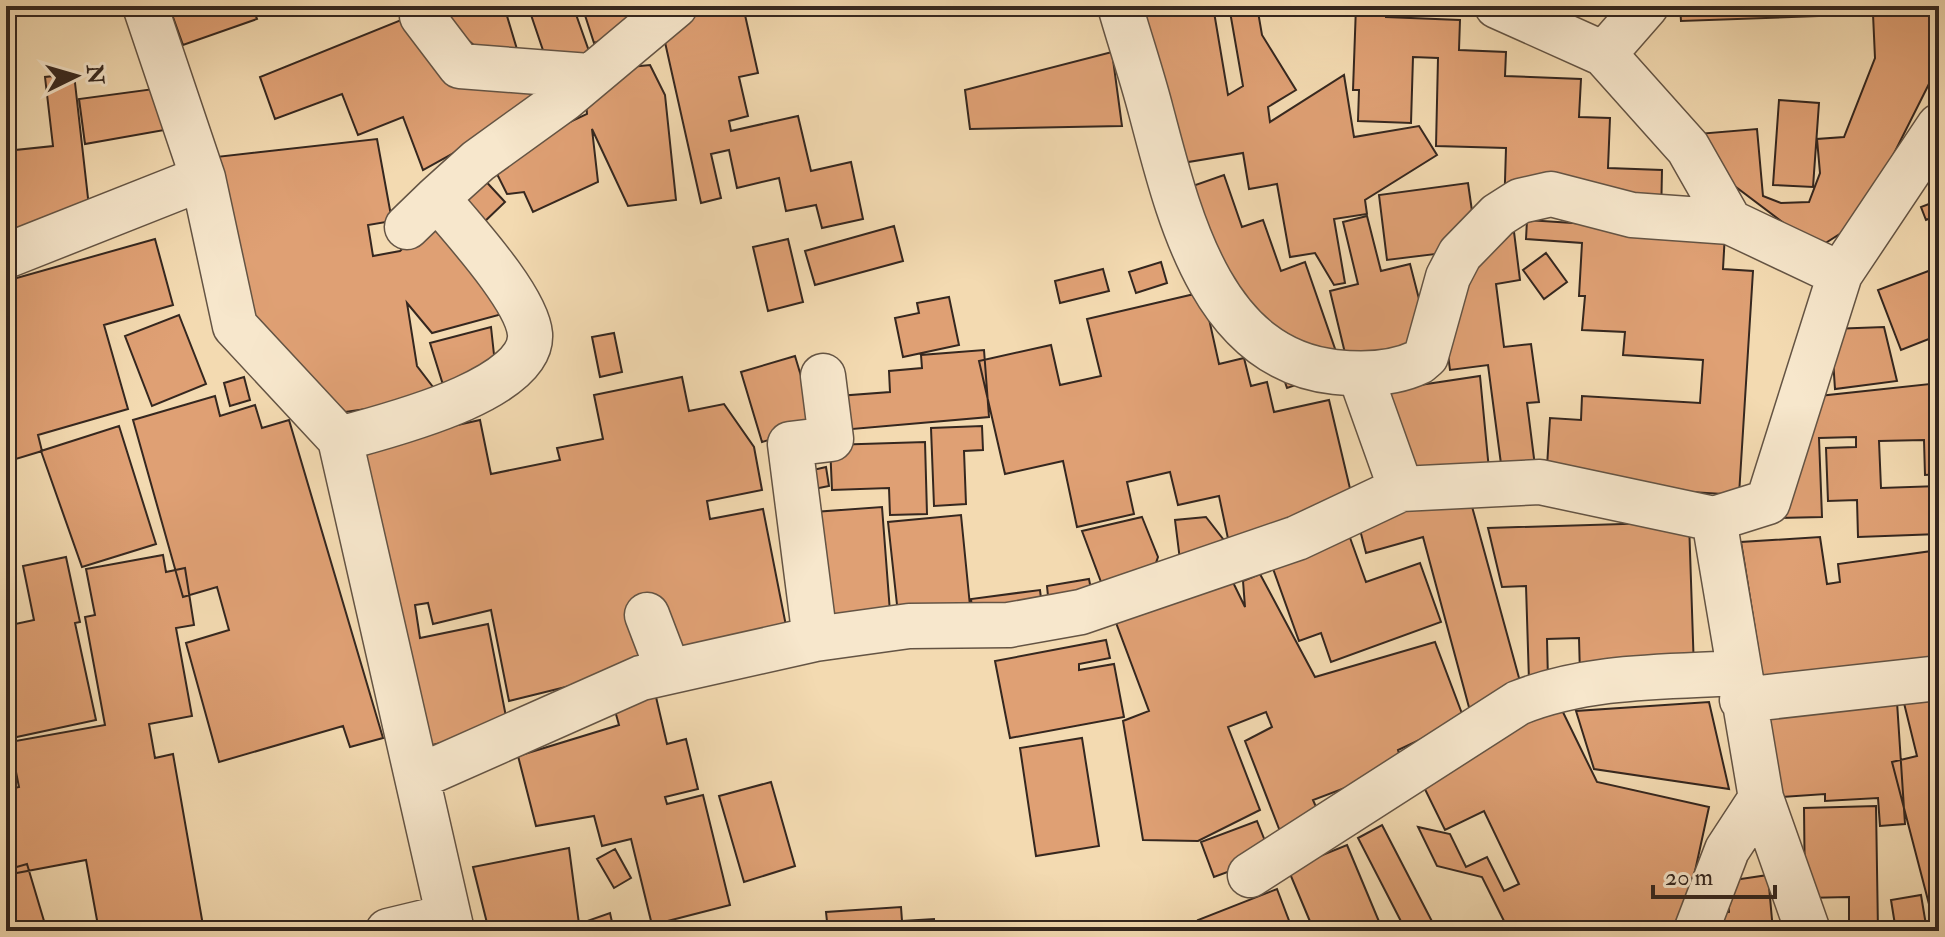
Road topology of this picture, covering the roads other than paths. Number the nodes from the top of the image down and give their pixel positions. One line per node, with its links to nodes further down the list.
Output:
1 (145, 6): 10 (street)
2 (675, 6): 8 (street)
3 (1120, 6): 14 (street)
4 (1497, 6): 7 (street)
5 (1646, 6): 7 (street)
6 (422, 16): 8 (street)
7 (1604, 54): 11 (street)
8 (589, 76): 16 (street)
9 (1939, 126): 13 (street)
10 (203, 178): 12 (street); 16 (street)
11 (1730, 222): 13 (street); 14 (street)
12 (6, 256)
13 (1840, 274): 18 (street)
14 (1360, 374): 17 (street)
15 (823, 376): 20 (street)
16 (340, 439): 24 (street)
17 (1401, 489): 18 (street); 20 (street)
18 (1714, 519): 23 (street)
19 (647, 615): 21 (street)
20 (815, 639): 21 (street)
21 (668, 670): 24 (street)
22 (1939, 678): 23 (street)
23 (1740, 686): 25 (street); 26 (street)
24 (418, 777): 27 (street)
25 (1761, 798): 29 (street); 30 (street)
26 (1250, 875)
27 (449, 924): 28 (street)
28 (388, 931)
29 (1696, 931)
30 (1808, 931)

